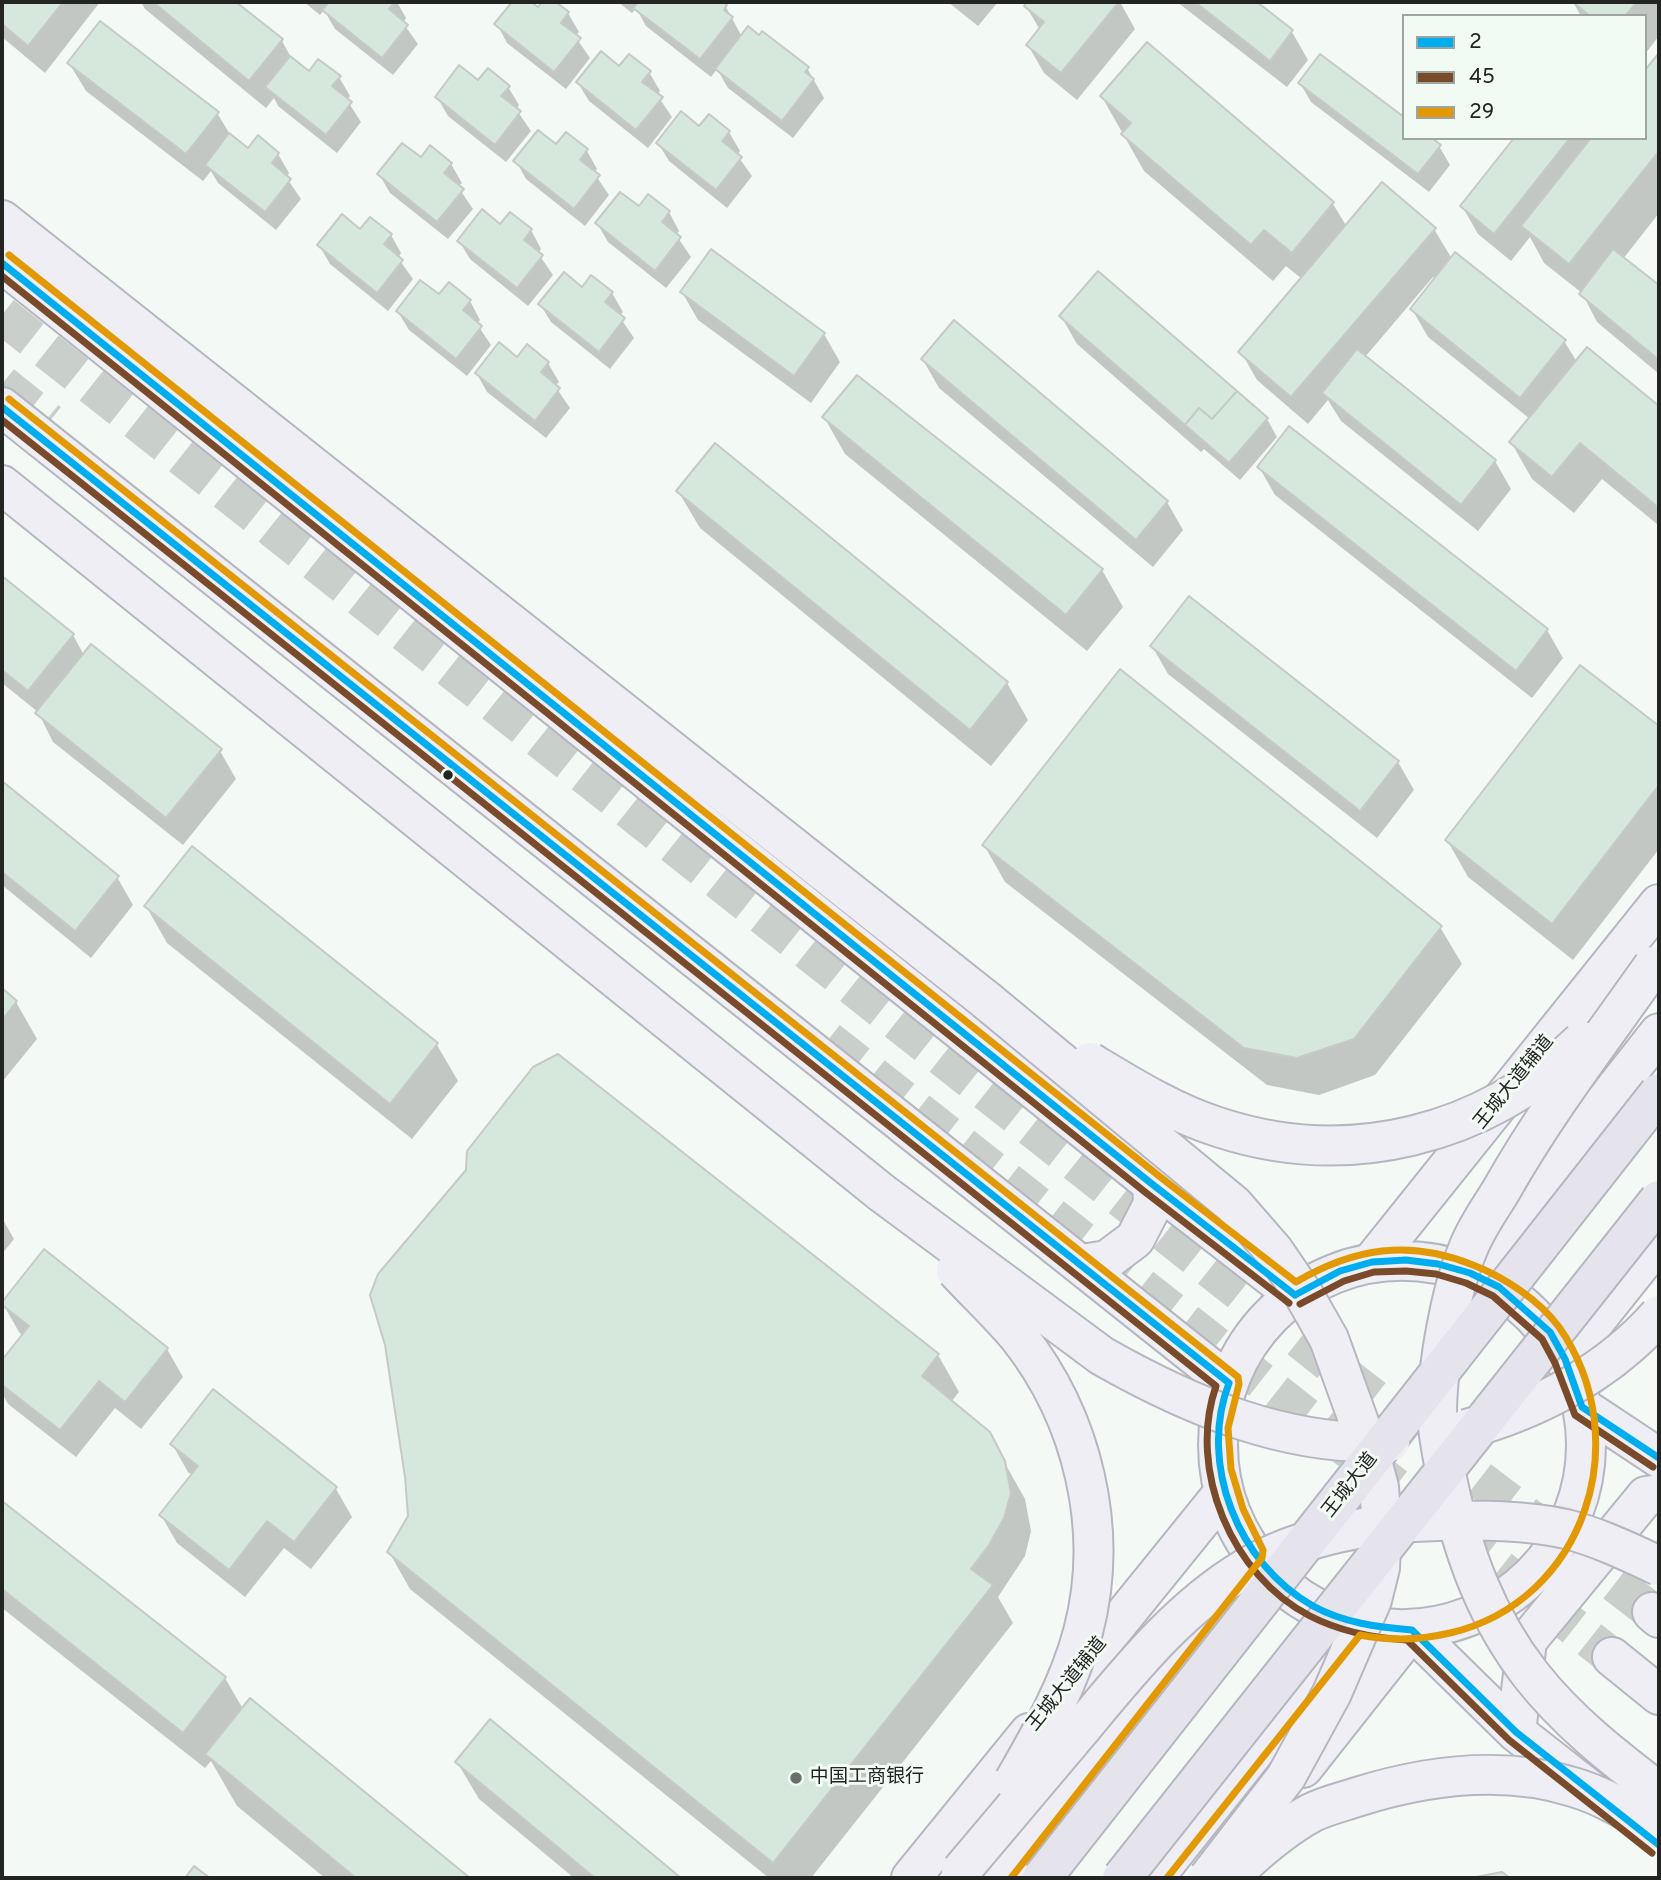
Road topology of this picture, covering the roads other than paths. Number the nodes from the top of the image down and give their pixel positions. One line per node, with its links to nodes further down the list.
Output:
1 (2, 220): 7 (main road)
2 (2, 263): 10 (main road)
3 (2, 407): 15 (main road)
4 (2, 485): 11 (main road)
5 (1659, 904): 14 (main road, 王城大道辅道)
6 (1656, 963): 7 (main road, bridge); 32 (main road, bridge)
7 (986, 1000): 41 (main road, bridge)
8 (1659, 1033): 16 (main road)
9 (1659, 1093): 38 (highway, 王城大道, bridge)
10 (1152, 1184): 15 (main road); 17 (main road)
11 (882, 1192): 18 (main road, bridge); 35 (main road, bridge)
12 (1659, 1200): 39 (highway, bridge)
13 (1659, 1241): 19 (main road)
14 (1371, 1262): 16 (main road); 17 (main road)
15 (1082, 1264): 20 (main road)
16 (1470, 1273): 19 (main road)
17 (1295, 1295): 20 (main road)
18 (1659, 1314): 21 (main road)
19 (1565, 1359): 21 (main road)
20 (1229, 1383): 23 (main road)
21 (1582, 1407): 22 (main road); 28 (main road)
22 (1659, 1458)
23 (1224, 1492): 25 (main road); 36 (main road, 王城大道辅道)
24 (1659, 1494): 31 (main road)
25 (1253, 1553): 27 (main road); 37 (main road)
26 (1659, 1566): 35 (main road, bridge)
27 (1356, 1623): 28 (main road); 40 (main road)
28 (1412, 1630): 31 (main road); 42 (main road)
29 (1612, 1657): 30 (main road)
30 (1659, 1695)
31 (1517, 1732): 34 (main road)
32 (1659, 1792)
33 (1659, 1830): 43 (main road, bridge)
34 (1659, 1845)
35 (959, 1875)
36 (911, 1878)
37 (998, 1878)
38 (1042, 1878)
39 (1122, 1878)
40 (1154, 1878)
41 (1208, 1878)
42 (1217, 1878)
43 (1228, 1878)

